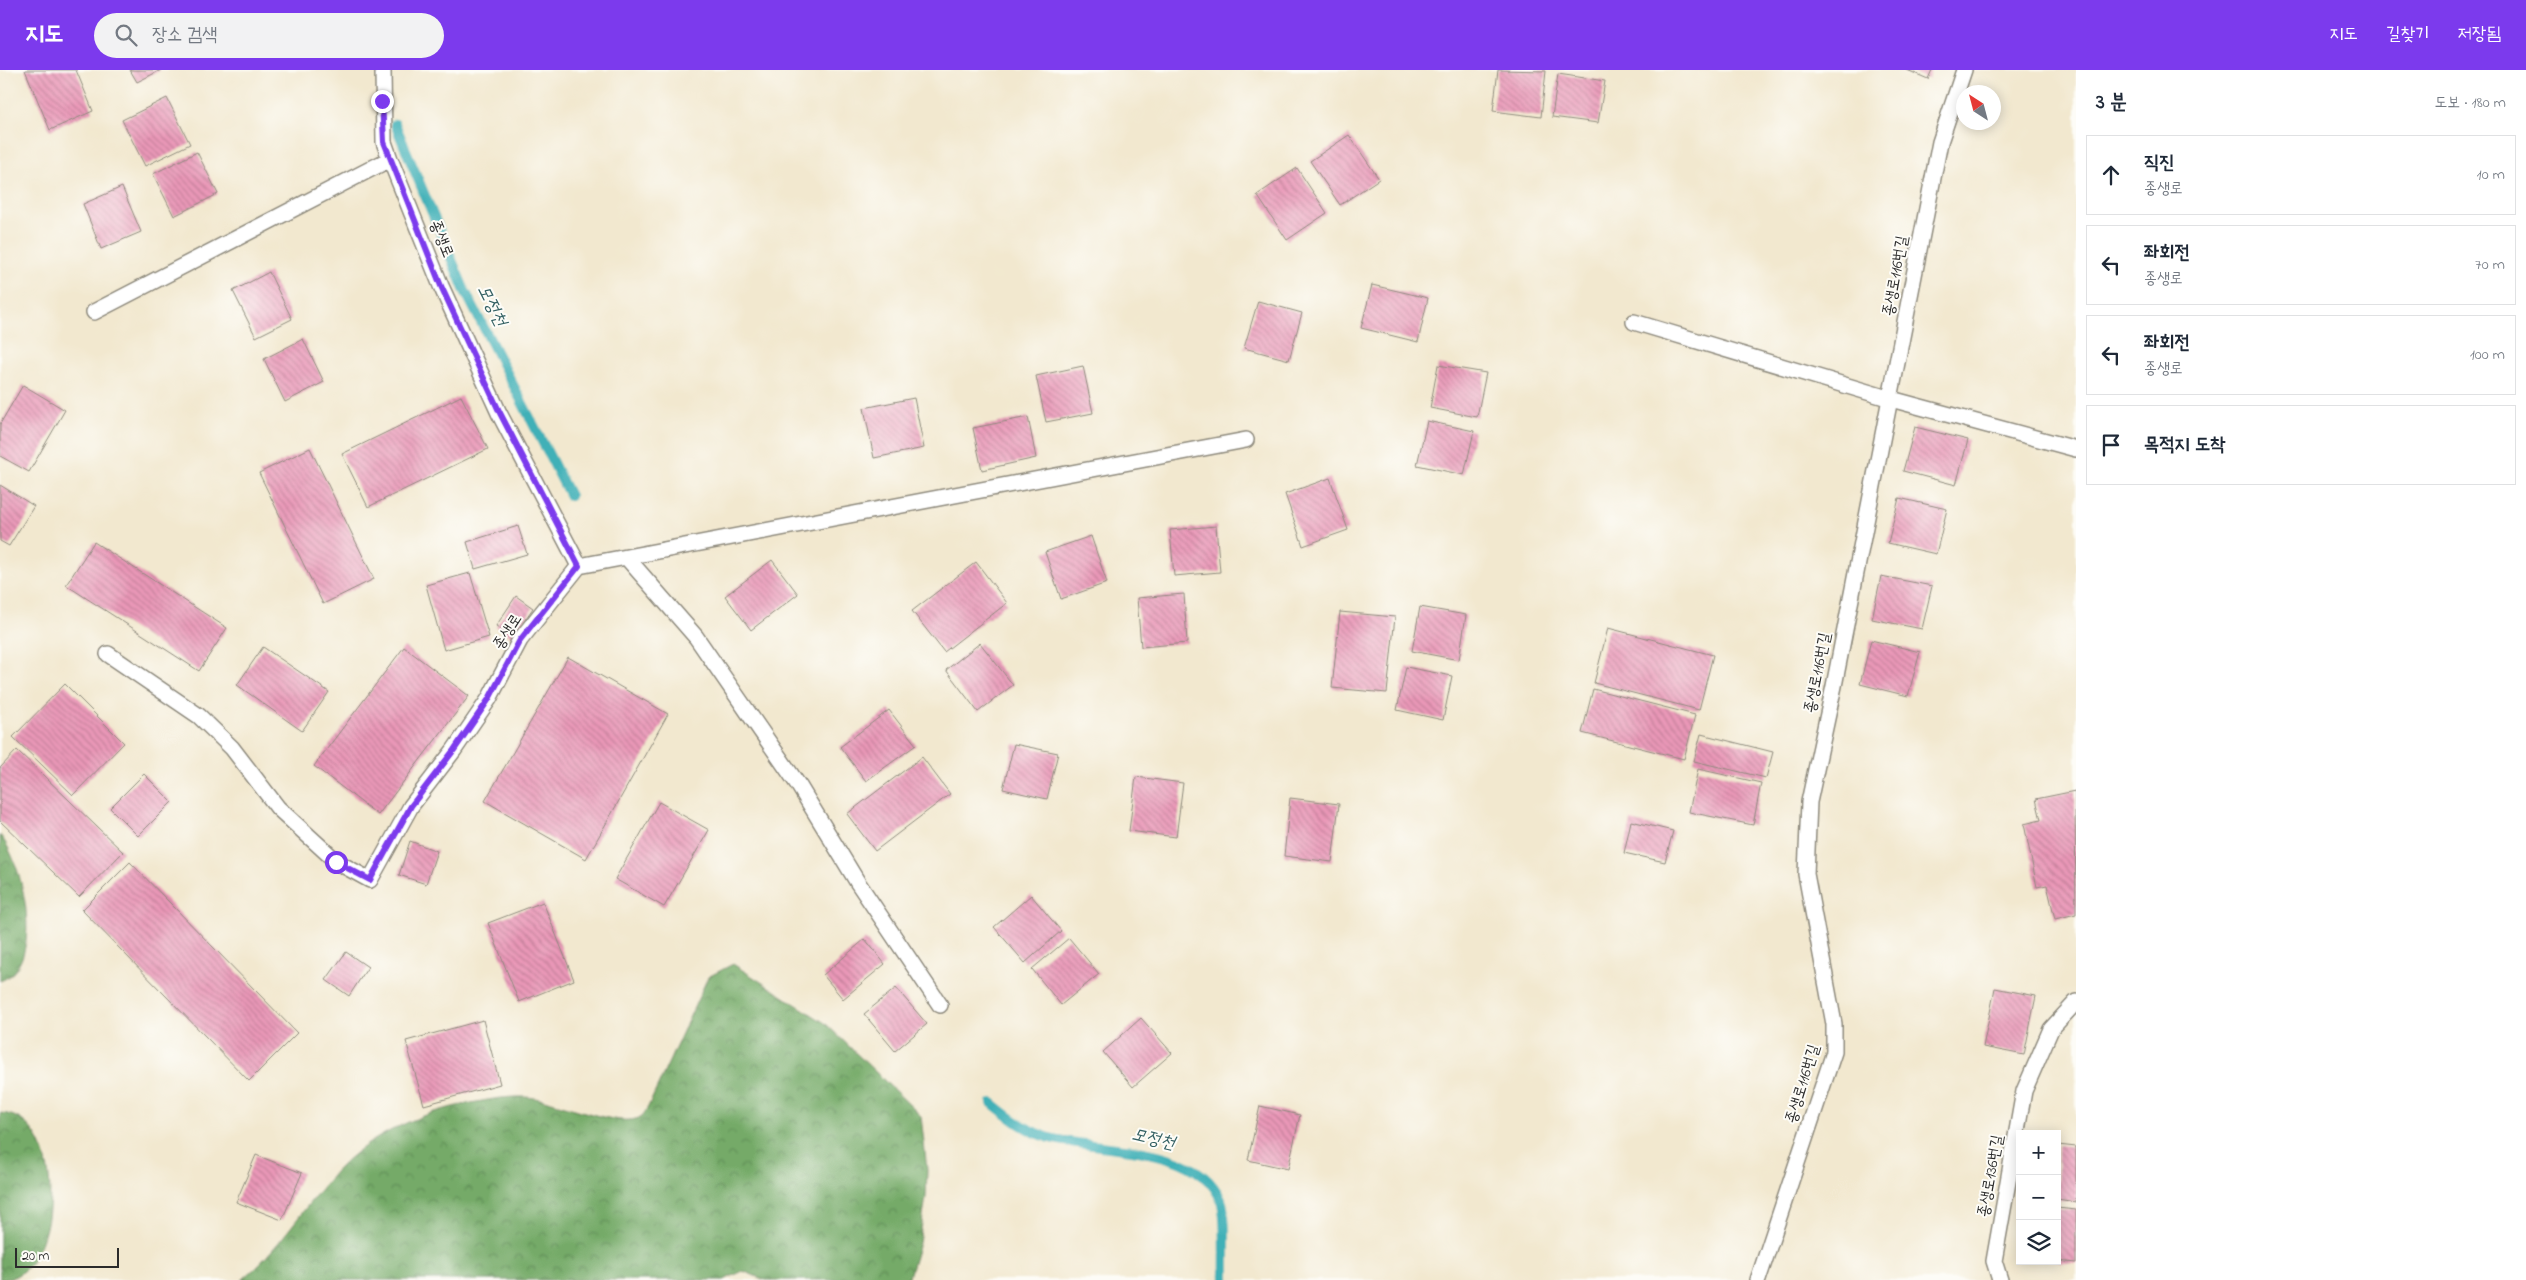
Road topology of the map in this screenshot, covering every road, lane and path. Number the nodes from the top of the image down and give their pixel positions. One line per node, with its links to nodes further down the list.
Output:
1 (382, 70): 3 (lane, 종생로)
2 (1964, 70): 6 (lane, 종생로116번길)
3 (390, 159): 4 (lane); 10 (lane, 종생로)
4 (94, 312)
5 (1634, 322): 6 (lane)
6 (1890, 399): 8 (lane); 14 (lane, 종생로116번길)
7 (1246, 440): 9 (lane)
8 (2076, 449)
9 (628, 559): 10 (lane); 13 (lane)
10 (579, 566): 11 (lane, 종생로)
11 (108, 654)
12 (2076, 1002): 15 (lane, 종생로136번길)
13 (940, 1005)
14 (1758, 1280)
15 (2000, 1280)

